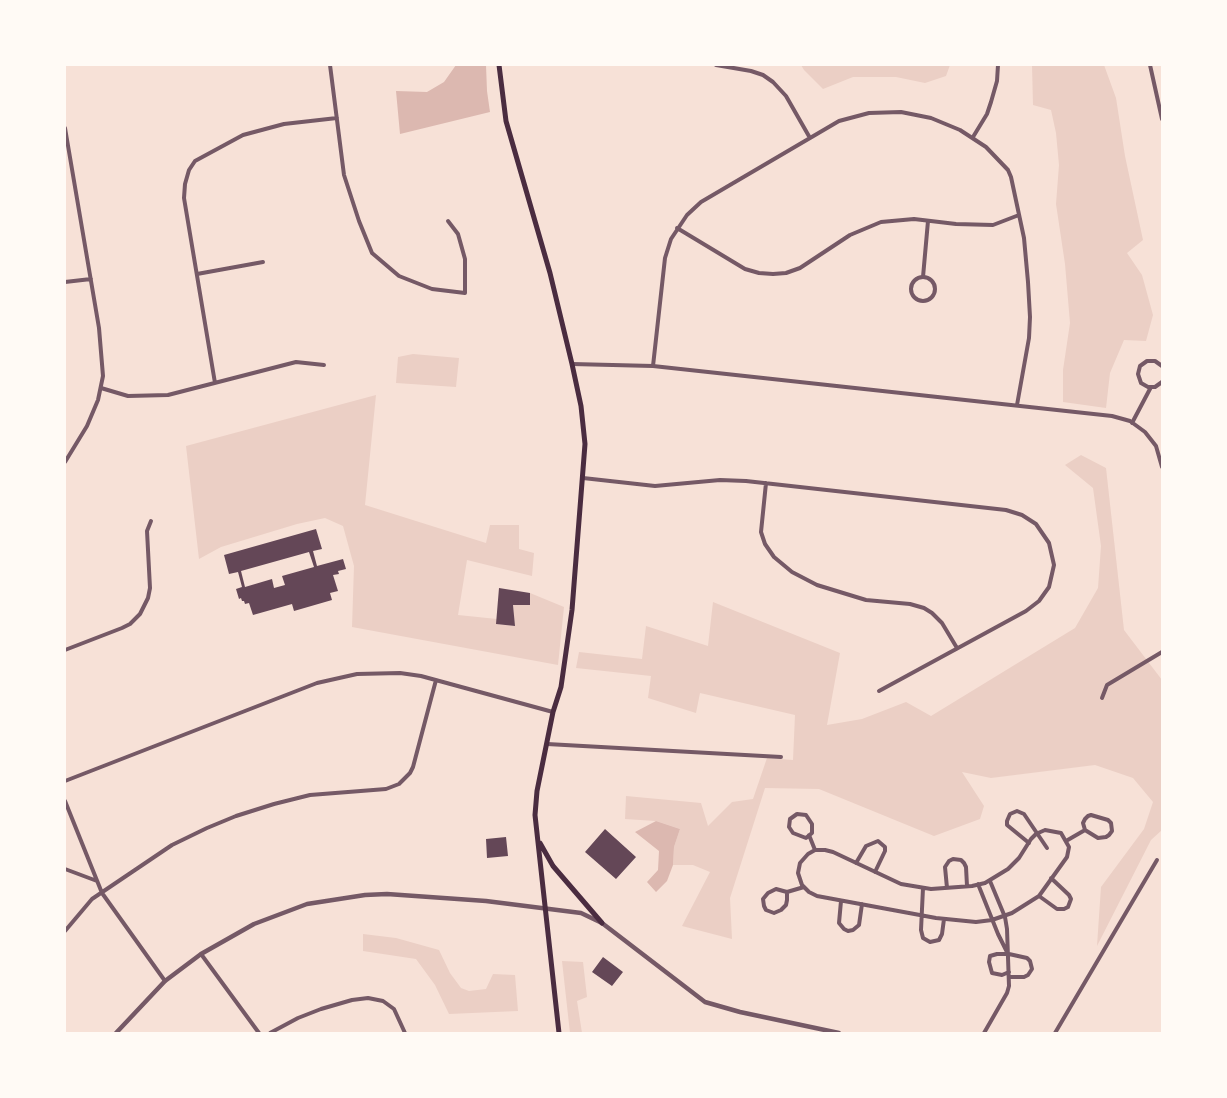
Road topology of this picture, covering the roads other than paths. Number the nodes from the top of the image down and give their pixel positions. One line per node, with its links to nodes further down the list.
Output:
1 (330, 65): 6 (street)
2 (499, 65): 20 (main road)
3 (716, 65): 10 (street)
4 (998, 65): 9 (street)
5 (1150, 65): 7 (street)
6 (337, 118): 12 (street); 16 (street)
7 (1162, 119)
8 (65, 128): 18 (street)
9 (973, 137): 10 (street); 11 (street)
10 (810, 138): 14 (street)
11 (1019, 216): 13 (street); 28 (street)
12 (448, 221)
13 (928, 221): 14 (street); 17 (street)
14 (677, 228): 22 (street)
15 (263, 262): 16 (street)
16 (197, 274): 25 (street)
17 (923, 277): 17 (street)
18 (91, 280): 19 (street); 26 (street)
19 (65, 282)
20 (572, 364): 22 (street); 33 (main road)
21 (324, 365): 25 (street)
22 (653, 366): 28 (street)
23 (1162, 366): 27 (street)
24 (1162, 382): 27 (street)
25 (215, 383): 26 (street)
26 (101, 388): 30 (street)
27 (1151, 388): 29 (street)
28 (1017, 405): 29 (street)
29 (1132, 423): 32 (street)
30 (67, 455): 31 (street)
31 (65, 462)
32 (1162, 467)
33 (582, 478): 34 (street); 42 (main road)
34 (766, 483): 36 (street); 36 (street)
35 (152, 521): 37 (street)
36 (957, 648): 40 (street)
37 (65, 650)
38 (1162, 652): 41 (street)
39 (436, 680): 42 (street); 45 (street); 68 (street)
40 (879, 691)
41 (1102, 698)
42 (553, 712): 43 (main road)
43 (548, 744): 44 (street); 51 (main road)
44 (781, 757)
45 (65, 781)
46 (65, 801): 60 (street)
47 (1085, 830): 47 (street); 50 (street)
48 (1037, 833): 50 (street); 52 (street); 52 (street); 53 (street)
49 (809, 835): 49 (street); 54 (street)
50 (1066, 840): 59 (street)
51 (539, 842): 72 (main road); 77 (main road)
52 (1029, 842): 61 (street)
53 (1047, 848)
54 (815, 850): 56 (street); 64 (street)
55 (1157, 860): 91 (street)
56 (856, 863): 58 (street); 58 (street)
57 (65, 869): 60 (street)
58 (875, 872): 65 (street)
59 (1051, 878): 69 (street); 69 (street)
60 (97, 880): 68 (street)
61 (990, 881): 62 (street); 74 (street)
62 (978, 884): 63 (street); 76 (street)
63 (967, 886): 66 (street); 66 (street)
64 (804, 887): 67 (street); 70 (street)
65 (923, 888): 66 (street); 73 (street)
66 (947, 888)
67 (786, 892): 67 (street)
68 (102, 893): 78 (street); 82 (street)
69 (1039, 896): 74 (street)
70 (841, 901): 71 (street); 71 (street)
71 (862, 904): 73 (street)
72 (544, 908): 77 (street); 79 (street); 88 (main road)
73 (922, 915): 75 (street); 75 (street)
74 (1005, 917): 76 (street); 80 (street)
75 (944, 919): 76 (street)
76 (992, 920): 80 (street)
77 (602, 923): 83 (street)
78 (65, 931)
79 (200, 954): 82 (street); 85 (street)
80 (1008, 954): 81 (street); 81 (street); 81 (street)
81 (1009, 974): 90 (street)
82 (165, 981): 84 (street)
83 (829, 1032): 89 (street)
84 (116, 1033)
85 (259, 1033)
86 (270, 1033): 87 (street)
87 (405, 1033)
88 (559, 1033)
89 (839, 1033)
90 (984, 1033)
91 (1055, 1033)

